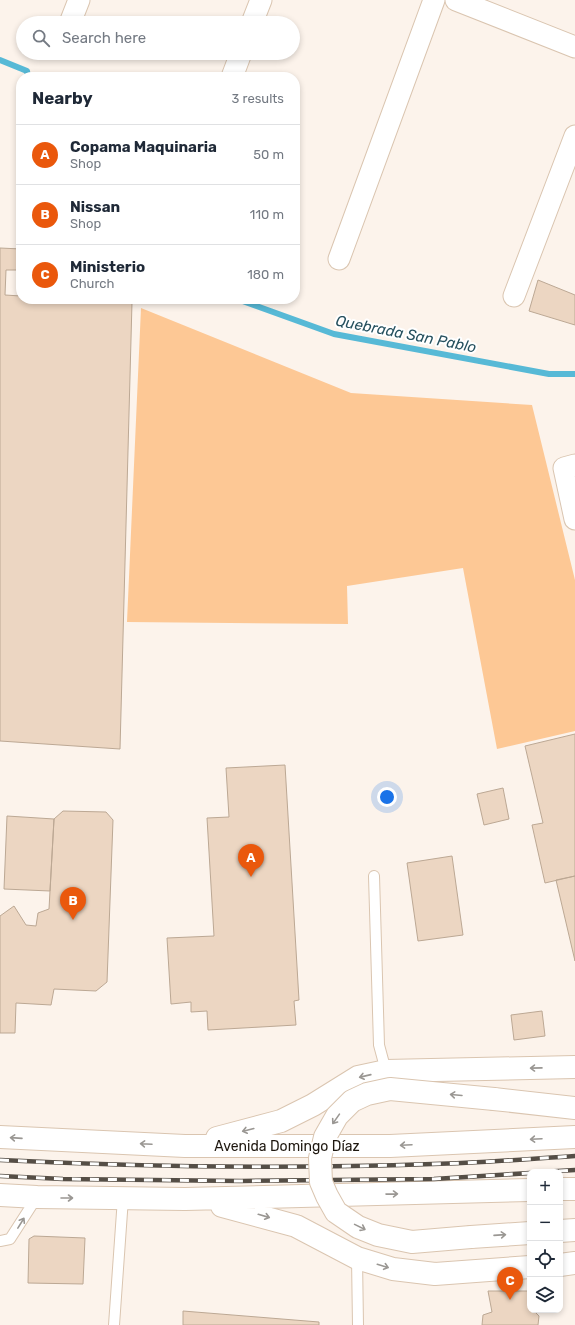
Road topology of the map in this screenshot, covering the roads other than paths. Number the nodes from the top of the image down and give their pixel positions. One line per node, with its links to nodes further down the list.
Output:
1 (79, 0): 5 (street)
2 (261, 0): 6 (street)
3 (434, 0): 11 (street)
4 (456, 0): 7 (street)
5 (73, 16)
6 (255, 16)
7 (575, 47)
8 (238, 60): 9 (street)
9 (234, 72)
10 (574, 139): 12 (street)
11 (339, 259)
12 (514, 296)
13 (575, 465): 14 (street)
14 (575, 519)
15 (374, 876): 17 (lane)
16 (575, 1067): 17 (main road, one-way to 17)
17 (386, 1071): 21 (main road, one-way to 21)
18 (575, 1108): 31 (main road, one-way to 31, bridge)
19 (0, 1137): 21 (main road, Avenida Domingo Díaz, one-way to 19)
20 (575, 1137): 21 (main road, Avenida Domingo Díaz, one-way to 21)
21 (184, 1146)
22 (563, 1189): 23 (main road)
23 (575, 1189)
24 (527, 1190): 28 (main road, one-way to 24)
25 (0, 1195): 26 (main road)
26 (37, 1197): 27 (main road, one-way to 27); 32 (lane, one-way to 26)
27 (123, 1198): 28 (main road); 37 (lane)
28 (185, 1199): 33 (main road, one-way to 33)
29 (563, 1230): 30 (main road)
30 (575, 1230)
31 (527, 1233)
32 (0, 1241)
33 (357, 1258): 36 (main road, one-way to 36); 38 (lane)
34 (575, 1263): 35 (main road)
35 (563, 1265)
36 (527, 1267)
37 (114, 1325)
38 (358, 1325)

